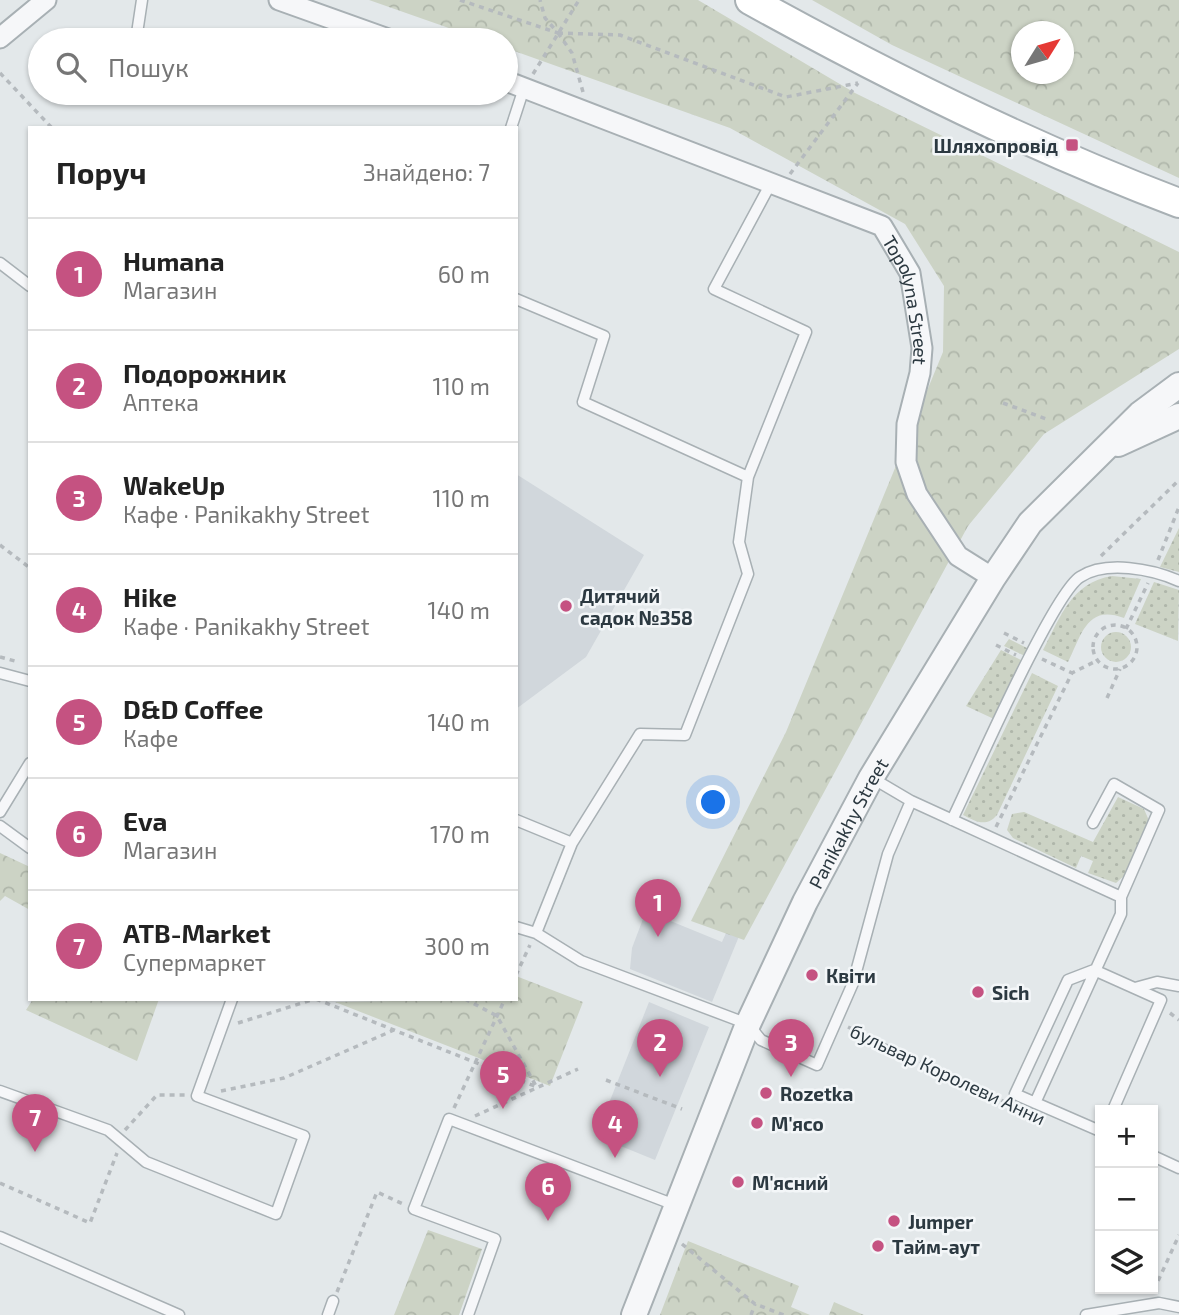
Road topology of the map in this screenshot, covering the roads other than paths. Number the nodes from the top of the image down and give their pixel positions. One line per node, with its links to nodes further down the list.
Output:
1 (46, 0): 7 (street)
2 (142, 0): 5 (lane)
3 (279, 0): 6 (street)
4 (750, 0): 11 (main road)
5 (138, 28)
6 (357, 28)
7 (0, 38)
8 (518, 86): 12 (street, Topolyna Street)
9 (513, 105): 10 (lane)
10 (511, 126)
11 (1097, 173): 13 (main road); 14 (main road)
12 (775, 185): 21 (lane); 22 (street, Topolyna Street)
13 (1179, 203)
14 (1179, 220)
15 (0, 263): 16 (lane)
16 (28, 284)
17 (518, 300): 21 (lane)
18 (1179, 385): 20 (street)
19 (1179, 416): 20 (street, Panikakhy Street)
20 (1108, 449): 22 (street, Panikakhy Street)
21 (748, 477): 34 (lane)
22 (993, 578): 27 (street, Panikakhy Street)
23 (1179, 581): 30 (lane)
24 (0, 673): 25 (lane)
25 (28, 680)
26 (28, 767): 29 (lane)
27 (871, 778): 28 (lane); 43 (street, Panikakhy Street)
28 (911, 801): 30 (lane); 43 (lane, бульвар Королеви Анни)
29 (0, 813)
30 (952, 820): 36 (lane)
31 (518, 821): 34 (lane)
32 (1093, 823): 36 (lane, бульвар Королеви Анни)
33 (0, 827): 35 (lane)
34 (572, 842): 38 (lane)
35 (28, 847)
36 (1121, 897): 39 (lane, бульвар Королеви Анни)
37 (518, 928): 38 (lane, бульвар Королеви Анни)
38 (536, 933): 43 (lane, бульвар Королеви Анни)
39 (1094, 970): 41 (lane); 45 (lane, бульвар Королеви Анни); 45 (lane, бульвар Королеви Анни)
40 (1179, 986): 41 (lane)
41 (1135, 988): 46 (lane)
42 (231, 1001): 44 (lane)
43 (748, 1024): 50 (street, Panikakhy Street)
44 (0, 1091)
45 (1035, 1103): 47 (lane, бульвар Королеви Анни)
46 (1115, 1105)
47 (1095, 1129)
48 (1158, 1158): 49 (lane)
49 (1179, 1168)
50 (675, 1205): 56 (lane); 57 (street, Panikakhy Street)
51 (0, 1237): 54 (lane)
52 (333, 1301): 55 (lane)
53 (1179, 1307): 58 (lane)
54 (180, 1315)
55 (328, 1315)
56 (468, 1315)
57 (634, 1315)
58 (1086, 1315)

